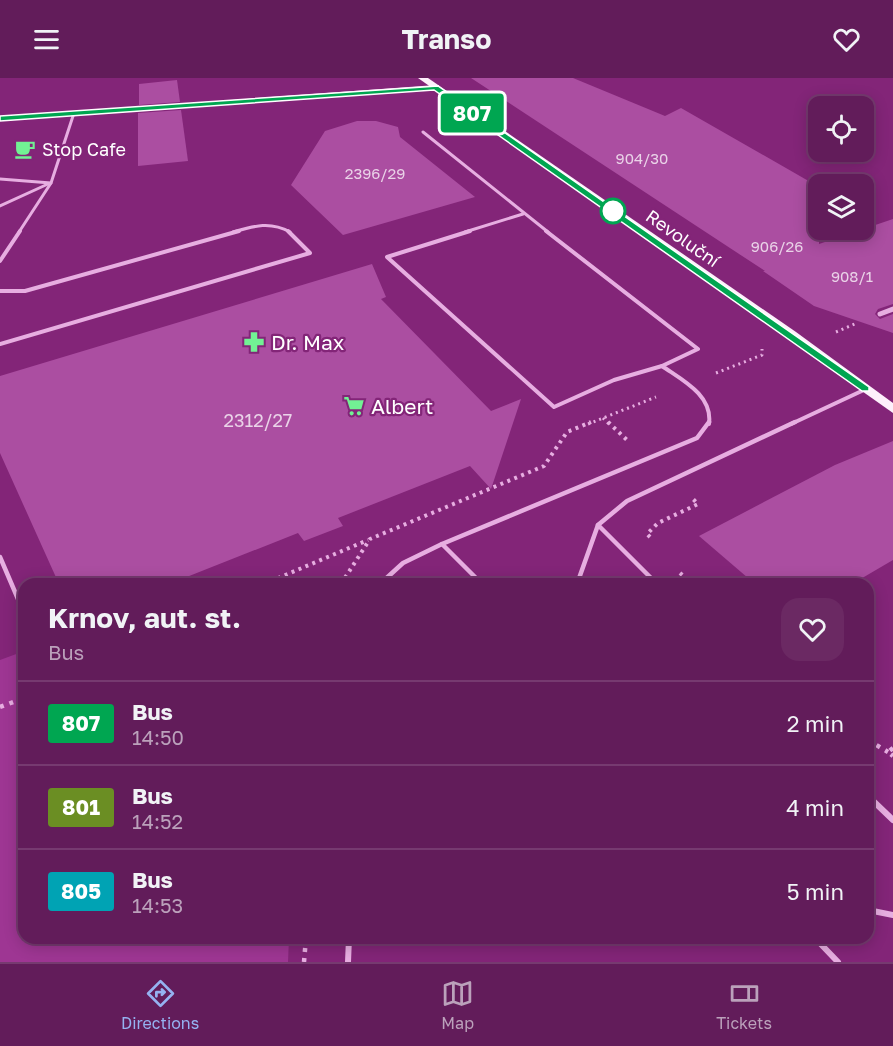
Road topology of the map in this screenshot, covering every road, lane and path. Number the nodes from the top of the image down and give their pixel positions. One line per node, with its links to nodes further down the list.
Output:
1 (422, 78): 2 (main road, Revoluční)
2 (436, 87): 3 (main road); 16 (main road, Revoluční)
3 (74, 113): 4 (main road); 7 (lane)
4 (0, 119)
5 (423, 132): 9 (lane)
6 (0, 179): 7 (lane)
7 (51, 183): 8 (lane); 10 (lane)
8 (0, 206)
9 (523, 214): 15 (lane); 15 (lane)
10 (0, 261)
11 (0, 291): 14 (lane)
12 (893, 309): 13 (street)
13 (880, 314)
14 (0, 344)
15 (662, 366): 21 (lane)
16 (866, 389): 17 (main road, Revoluční); 19 (lane)
17 (893, 409)
18 (567, 432): 20 (path)
19 (598, 525): 27 (lane); 28 (lane)
20 (370, 539): 23 (path); 24 (path)
21 (442, 544): 25 (lane); 26 (lane)
22 (0, 557): 29 (lane)
23 (278, 578)
24 (345, 578)
25 (386, 578)
26 (476, 578)
27 (579, 578)
28 (651, 578)
29 (18, 599)
30 (18, 700): 31 (path)
31 (0, 707)
32 (874, 743): 33 (path)
33 (891, 750): 34 (path)
34 (893, 756)
35 (874, 801): 36 (lane)
36 (893, 820)
37 (874, 911): 38 (lane)
38 (893, 915)
39 (306, 944): 42 (path)
40 (349, 944): 43 (lane)
41 (821, 944): 44 (lane)
42 (304, 962)
43 (348, 962)
44 (838, 962)

